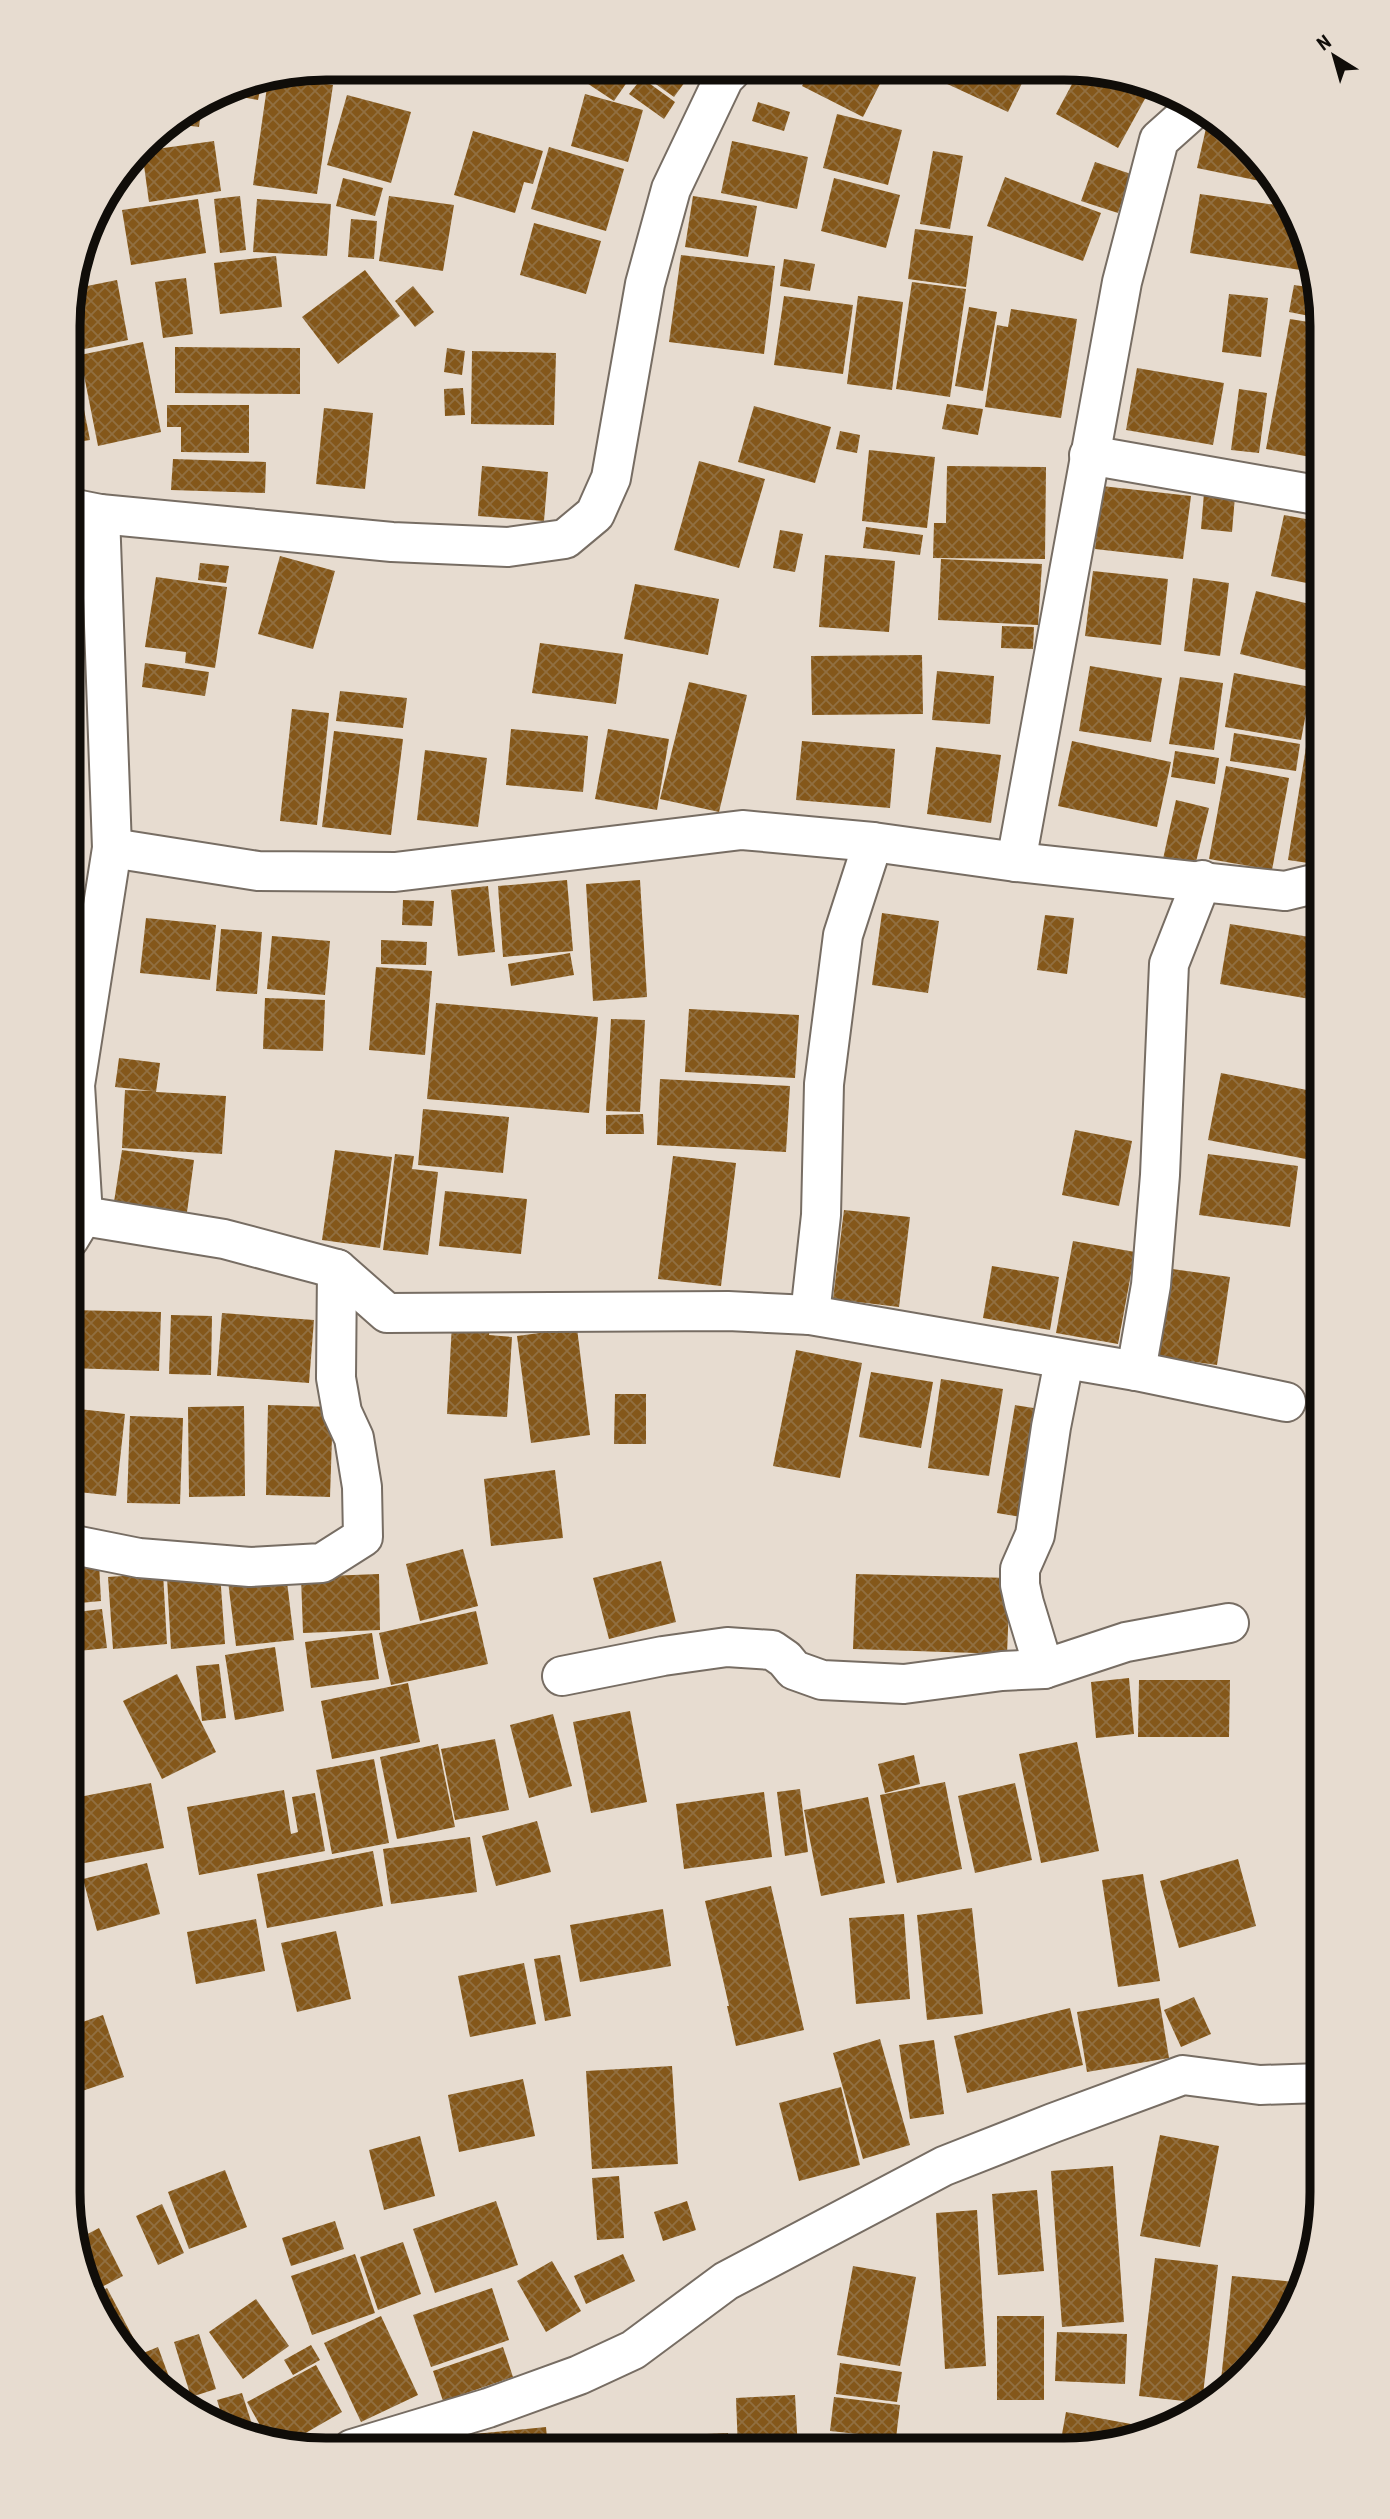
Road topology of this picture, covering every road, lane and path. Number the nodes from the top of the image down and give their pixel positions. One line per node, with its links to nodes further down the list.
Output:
1 (723, 80): 5 (street)
2 (1188, 114): 3 (street)
3 (1089, 455): 4 (street); 8 (street)
4 (1310, 494)
5 (85, 511): 7 (street)
6 (873, 842): 7 (street); 8 (street); 14 (street)
7 (112, 848): 11 (street)
8 (1016, 862): 9 (street)
9 (1202, 880): 10 (street); 16 (street)
10 (1310, 885)
11 (80, 1053)
12 (80, 1228): 13 (street)
13 (337, 1269): 14 (street); 18 (street)
14 (810, 1315): 15 (street)
15 (1064, 1360): 16 (street); 20 (street)
16 (1136, 1371): 17 (street)
17 (1286, 1402)
18 (80, 1546)
19 (1229, 1623): 20 (street)
20 (1044, 1669): 21 (street)
21 (562, 1676)
22 (1309, 2083): 23 (street)
23 (388, 2438)

